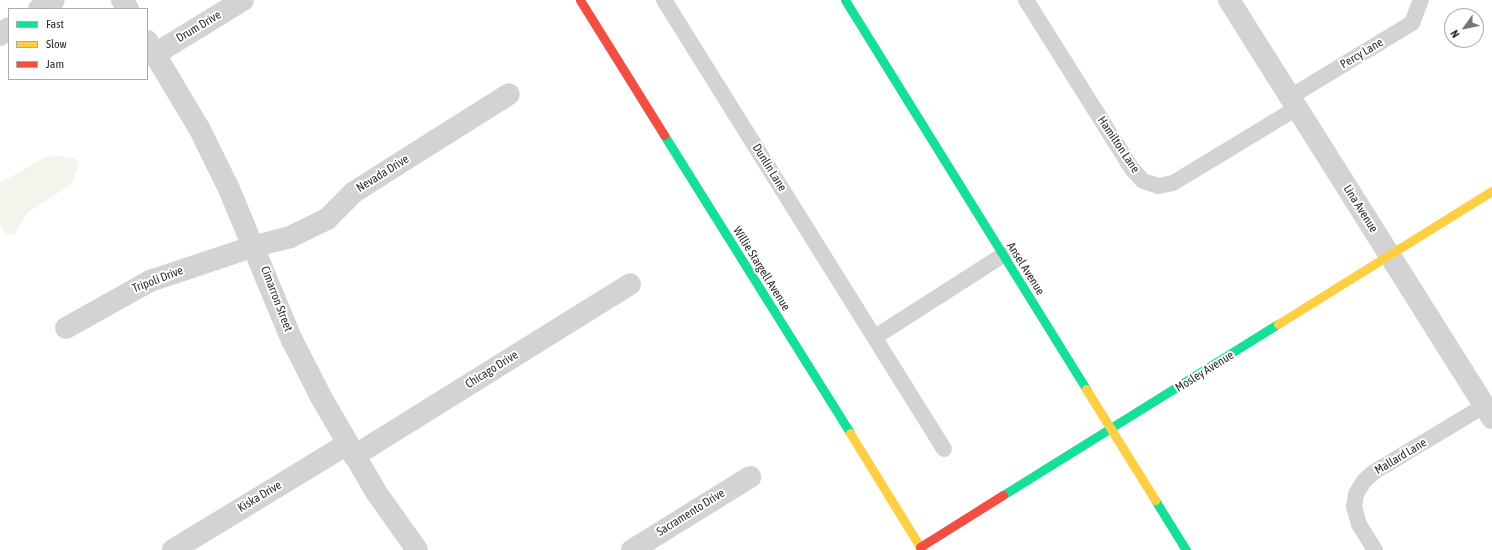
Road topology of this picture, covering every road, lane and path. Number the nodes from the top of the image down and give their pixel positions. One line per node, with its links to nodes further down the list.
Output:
1 (54, 0): 9 (street)
2 (243, 0): 12 (street, Drum Drive)
3 (580, 0): 27 (street, Willie Stargell Avenue)
4 (664, 0): 21 (lane, Dunlin Lane)
5 (845, 0): 18 (street, Ansel Avenue)
6 (1026, 0): 14 (lane, Hamilton Lane)
7 (1229, 0): 14 (street, Lina Avenue)
8 (1421, 0): 14 (lane, Percy Lane)
9 (41, 8)
10 (8, 29): 11 (street)
11 (0, 35)
12 (151, 48): 16 (street, Cimarron Street)
13 (510, 94): 16 (street, Nevada Drive)
14 (1294, 102): 17 (street, Lina Avenue)
15 (1492, 191): 17 (street, Mosley Avenue)
16 (255, 246): 20 (street, Tripoli Drive); 25 (street, Cimarron Street)
17 (1389, 254): 22 (street, Lina Avenue); 23 (street, Mosley Avenue)
18 (1003, 255): 21 (lane); 23 (street, Ansel Avenue)
19 (630, 284): 25 (street, Chicago Drive)
20 (66, 328)
21 (874, 337): 24 (lane, Dunlin Lane)
22 (1489, 412): 32 (lane, Mallard Lane)
23 (1112, 430): 27 (street, Mosley Avenue); 31 (street, Ansel Avenue)
24 (944, 449)
25 (351, 450): 28 (street, Kiska Drive); 29 (street, Cimarron Street)
26 (750, 477): 30 (street, Sacramento Drive)
27 (919, 549)
28 (173, 550)
29 (417, 550)
30 (632, 550)
31 (1186, 550)
32 (1375, 550)

